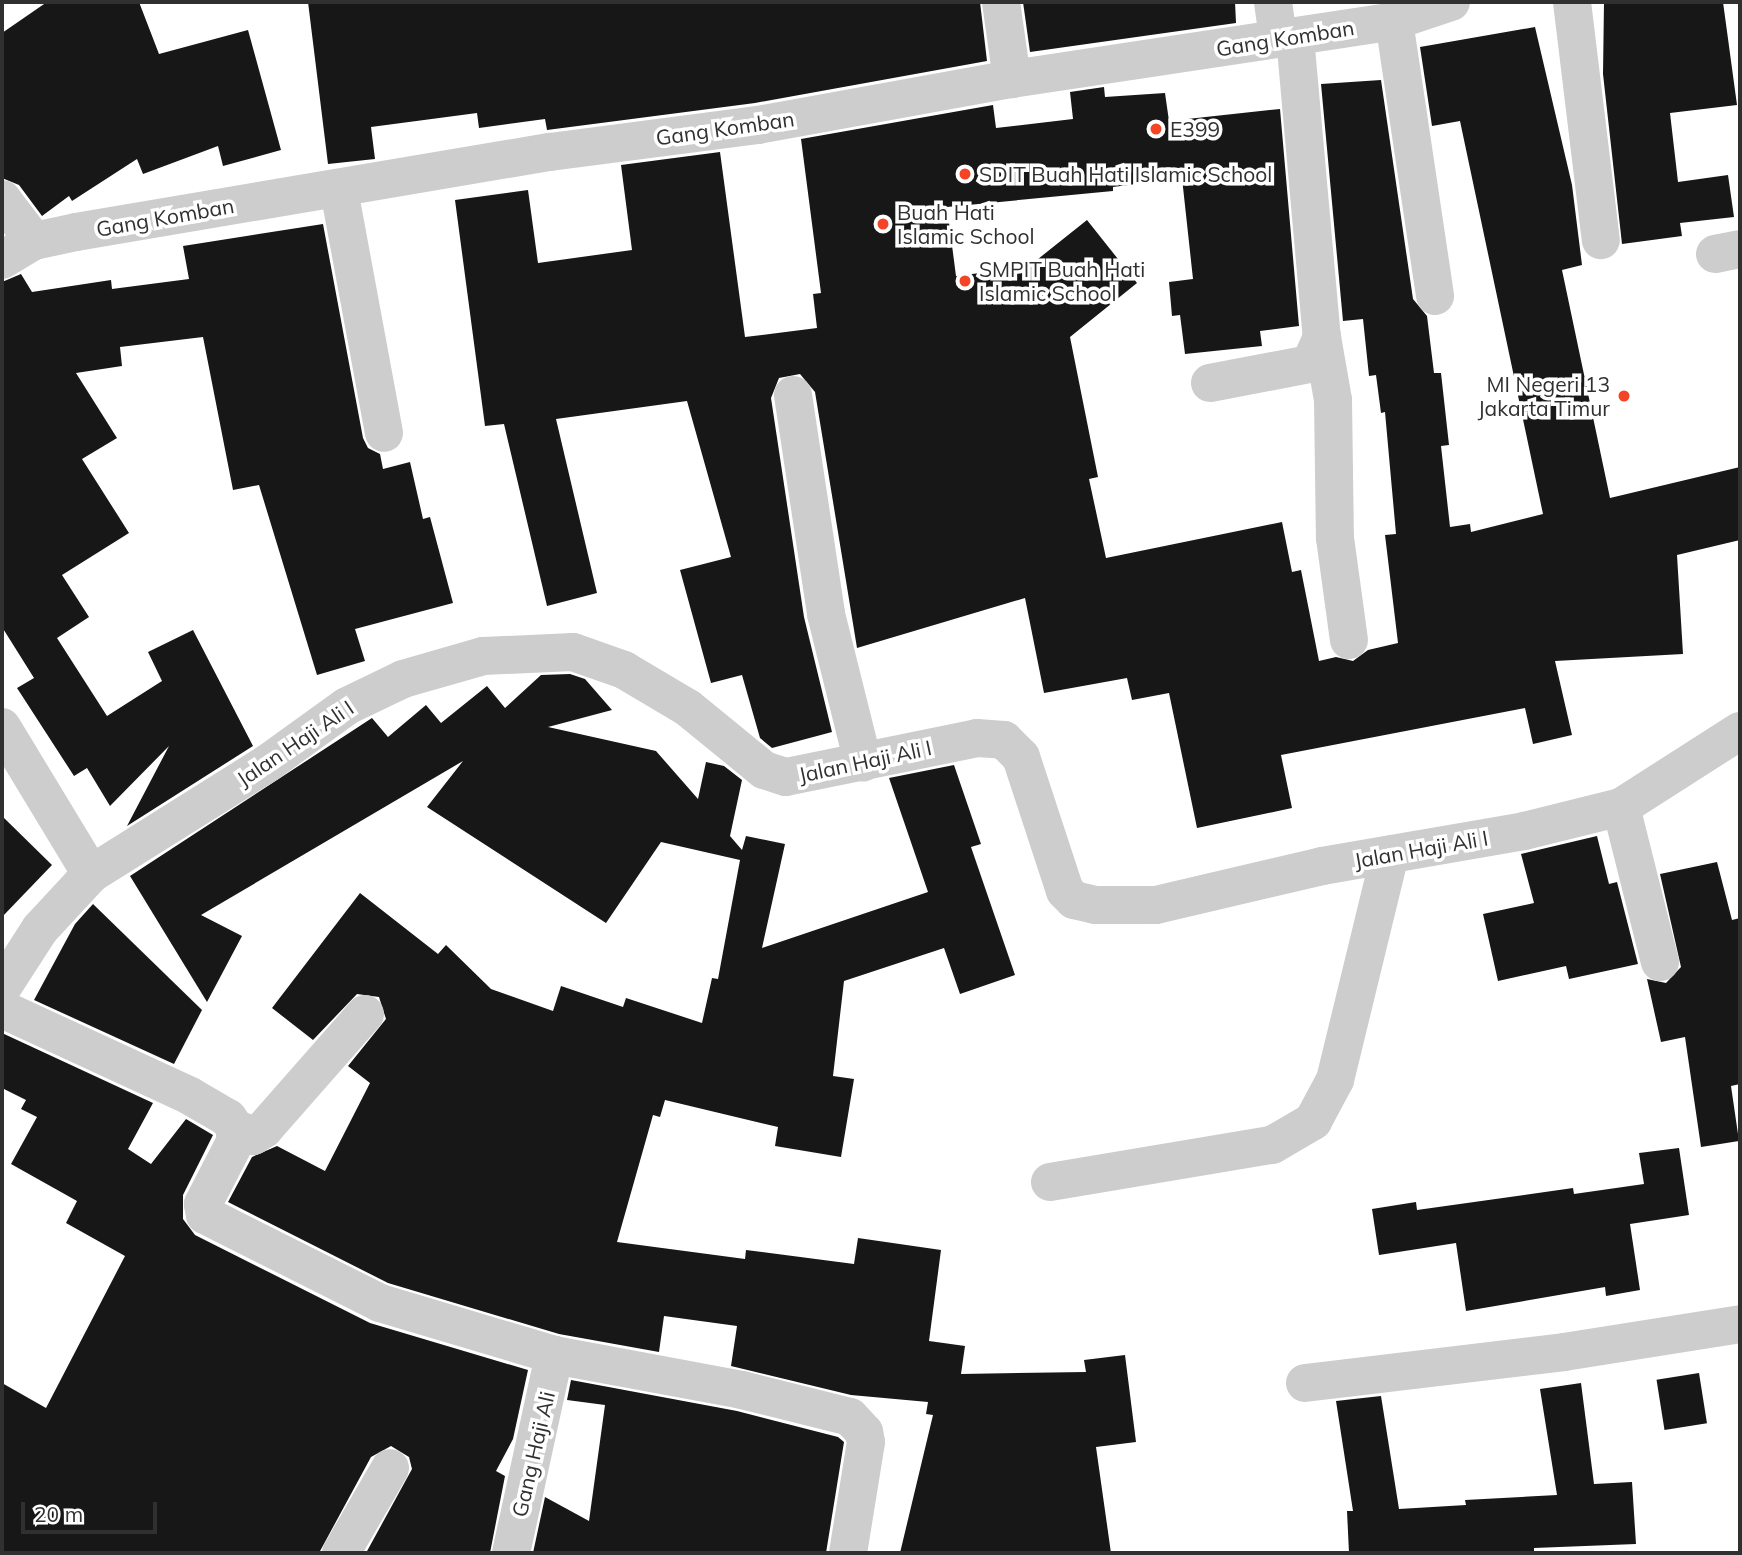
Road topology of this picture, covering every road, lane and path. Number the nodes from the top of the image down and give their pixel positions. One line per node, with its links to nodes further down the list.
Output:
1 (1001, 2): 7 (street)
2 (1273, 2): 6 (street)
3 (1451, 2): 5 (street, Gang Komban)
4 (1572, 2): 10 (street)
5 (1394, 21): 6 (street, Gang Komban); 12 (street)
6 (1287, 38): 7 (street, Gang Komban); 13 (street)
7 (1012, 79): 8 (street, Gang Komban)
8 (339, 190): 11 (street, Gang Komban); 16 (street)
9 (2, 199): 11 (street)
10 (1601, 240)
11 (18, 250)
12 (1435, 296)
13 (1322, 337): 14 (street); 17 (street)
14 (1210, 383)
15 (793, 396): 20 (street)
16 (384, 433)
17 (1349, 640)
18 (2, 727): 23 (street)
19 (1740, 731): 21 (street, Jalan Haji Ali I)
20 (863, 762): 22 (street, Jalan Haji Ali I); 23 (street, Jalan Haji Ali I)
21 (1621, 807): 22 (street, Jalan Haji Ali I); 24 (street)
22 (1390, 855): 29 (street)
23 (91, 874): 25 (street, Jalan Haji Ali I)
24 (1660, 962)
25 (2, 988)
26 (2, 1009): 28 (street)
27 (365, 1014): 28 (street)
28 (235, 1128): 31 (street)
29 (1050, 1182)
30 (1740, 1324): 32 (street)
31 (554, 1355): 35 (street, Gang Haji Ali); 36 (street)
32 (1306, 1382)
33 (390, 1468): 34 (street)
34 (341, 1553)
35 (511, 1553)
36 (848, 1553)

